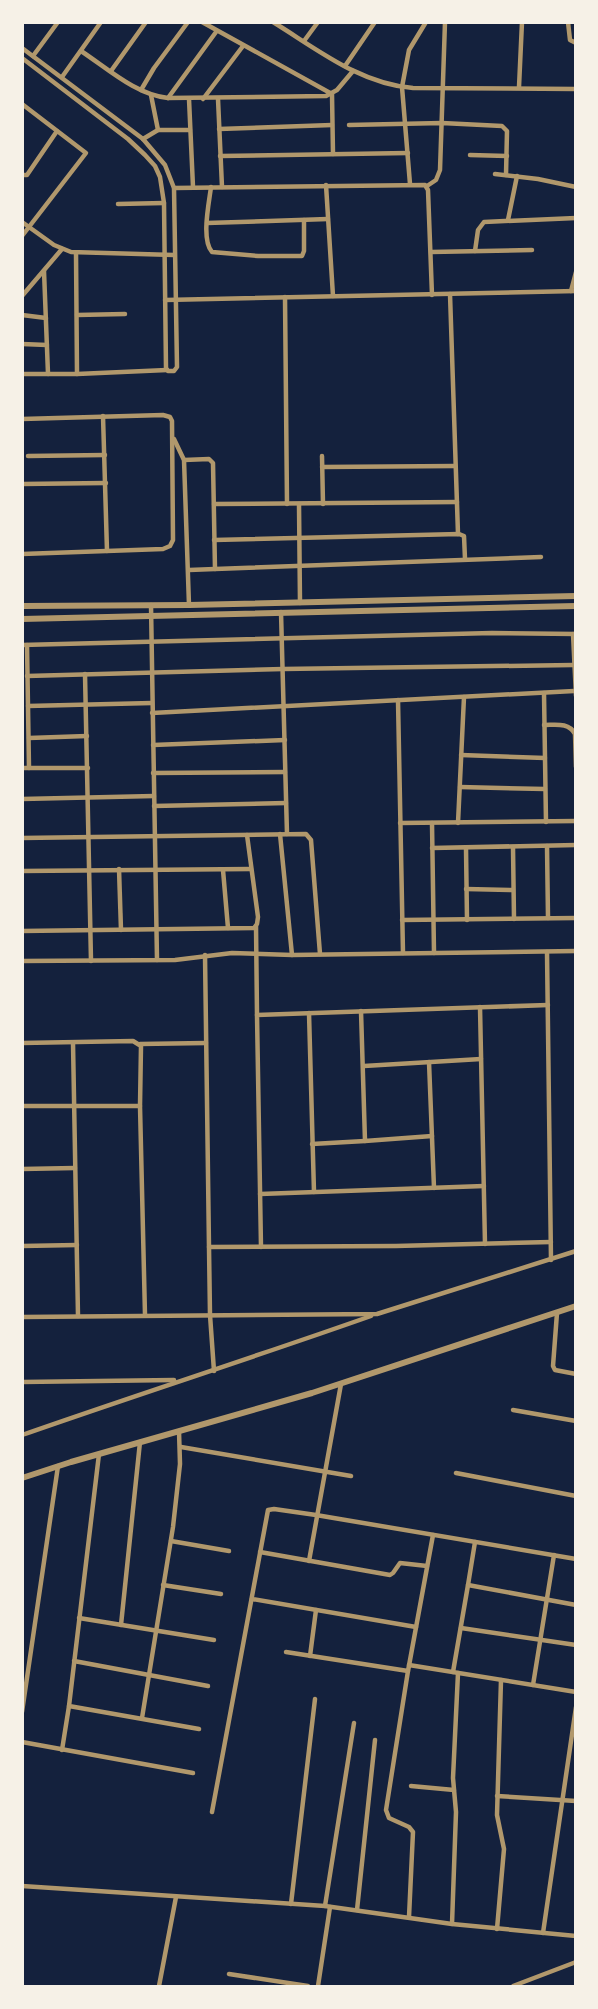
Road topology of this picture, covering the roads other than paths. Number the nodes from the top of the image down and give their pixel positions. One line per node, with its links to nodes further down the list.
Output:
1 (58, 22): 19 (street)
2 (101, 22): 18 (street)
3 (146, 22): 22 (street)
4 (188, 22): 29 (street)
5 (202, 22): 13 (street)
6 (273, 22): 14 (street)
7 (318, 22): 14 (street)
8 (375, 22): 21 (street)
9 (426, 22): 25 (street)
10 (445, 22): 27 (street)
11 (522, 22): 26 (street)
12 (568, 22): 15 (street)
13 (216, 32): 16 (street); 32 (street)
14 (304, 41): 21 (street)
15 (576, 44)
16 (243, 46): 30 (street); 34 (street)
17 (22, 48): 19 (street)
18 (81, 51): 22 (street); 24 (street)
19 (33, 56): 24 (street)
20 (22, 58): 63 (street)
21 (345, 66): 23 (street)
22 (111, 70): 29 (street)
23 (353, 71): 25 (street); 30 (street)
24 (62, 77): 45 (street)
25 (402, 87): 27 (street); 40 (street)
26 (519, 87): 27 (street); 28 (street)
27 (443, 88): 37 (street)
28 (576, 89)
29 (141, 90): 31 (street)
30 (332, 94): 35 (street); 38 (street)
31 (151, 95): 32 (street); 42 (street)
32 (168, 98): 33 (street)
33 (189, 99): 34 (street); 43 (street)
34 (202, 99): 35 (street)
35 (218, 99): 41 (street)
36 (22, 104): 44 (street)
37 (442, 123): 40 (street); 50 (street); 57 (street)
38 (332, 125): 41 (street); 47 (street)
39 (350, 125): 40 (street)
40 (405, 125): 46 (street)
41 (219, 129): 49 (street)
42 (158, 130): 43 (street); 45 (street)
43 (190, 130): 62 (street)
44 (57, 131): 51 (street); 71 (street)
45 (143, 139): 61 (street)
46 (408, 153): 47 (street); 56 (street)
47 (333, 154): 49 (street)
48 (471, 155): 50 (street)
49 (220, 156): 59 (street)
50 (507, 156): 53 (street)
51 (22, 174)
52 (495, 174): 53 (street)
53 (506, 175): 54 (street)
54 (517, 177): 60 (street); 68 (street)
55 (326, 184): 56 (street); 59 (street); 66 (street)
56 (410, 184): 57 (street)
57 (427, 186): 76 (street)
58 (211, 187): 59 (street); 62 (street); 70 (street)
59 (222, 187)
60 (576, 187)
61 (174, 188): 62 (street); 79 (street)
62 (193, 188)
63 (164, 203): 64 (street); 78 (street)
64 (118, 204)
65 (576, 218): 68 (street)
66 (328, 219): 67 (street); 86 (street)
67 (304, 220): 70 (street); 70 (street)
68 (508, 220): 75 (street)
69 (22, 222): 71 (street)
70 (207, 224)
71 (29, 227): 72 (street); 73 (street)
72 (22, 236)
73 (62, 249): 77 (street); 80 (street)
74 (532, 250): 75 (street)
75 (475, 251): 76 (street)
76 (431, 252): 84 (street)
77 (76, 253): 78 (street); 92 (street)
78 (164, 254): 79 (street); 89 (street)
79 (174, 255): 88 (street)
80 (44, 271): 85 (street); 93 (street)
81 (576, 272): 82 (street)
82 (574, 291): 83 (street)
83 (450, 294): 84 (street); 107 (street)
84 (432, 295): 86 (street)
85 (22, 296)
86 (333, 296): 87 (street)
87 (285, 297): 88 (street); 113 (street)
88 (175, 299): 89 (street); 96 (street)
89 (165, 300): 96 (street)
90 (125, 314): 92 (street)
91 (22, 315): 93 (street)
92 (77, 315): 99 (street)
93 (46, 318): 95 (street)
94 (22, 344): 95 (street)
95 (47, 345): 98 (street)
96 (166, 370): 99 (street)
97 (22, 374): 98 (street)
98 (48, 374): 99 (street)
99 (77, 374)
100 (103, 416): 101 (street); 102 (street); 103 (street)
101 (22, 419)
102 (172, 437): 106 (street); 119 (street)
103 (105, 455): 104 (street); 109 (street)
104 (28, 456)
105 (322, 456): 108 (street)
106 (184, 460): 112 (street); 124 (street)
107 (455, 466): 108 (street); 111 (street)
108 (322, 467): 115 (street)
109 (106, 483): 110 (street); 119 (street)
110 (22, 484)
111 (457, 502): 115 (street); 116 (street)
112 (214, 504): 113 (street); 118 (street)
113 (287, 504): 114 (street)
114 (299, 504): 115 (street); 117 (street)
115 (323, 504)
116 (458, 534): 117 (street); 122 (street)
117 (298, 538): 118 (street); 123 (street)
118 (214, 540): 125 (street)
119 (107, 551): 120 (street)
120 (22, 554)
121 (541, 557): 122 (street)
122 (465, 559): 123 (street)
123 (299, 567): 125 (street); 127 (street)
124 (189, 570): 125 (street); 129 (street)
125 (215, 570)
126 (576, 596): 127 (street)
127 (300, 603): 129 (street)
128 (151, 605): 129 (street); 130 (street); 133 (street)
129 (189, 605)
130 (22, 606)
131 (576, 606): 132 (street)
132 (281, 612): 133 (street); 136 (street)
133 (151, 615): 134 (street); 137 (street)
134 (22, 619)
135 (574, 634): 136 (street); 139 (street)
136 (282, 638): 137 (street); 140 (street)
137 (151, 641): 138 (street); 141 (street)
138 (25, 645): 143 (street)
139 (573, 665): 140 (street); 145 (street)
140 (283, 669): 141 (street); 151 (street)
141 (152, 673): 142 (street); 148 (street)
142 (85, 674): 143 (street); 150 (street)
143 (27, 676): 149 (street)
144 (544, 693): 145 (street); 146 (street); 153 (street)
145 (575, 693)
146 (464, 697): 147 (street); 158 (street)
147 (398, 700): 151 (street); 176 (street)
148 (152, 703): 150 (street); 152 (street)
149 (28, 706): 150 (street); 155 (street)
150 (86, 706): 154 (street)
151 (284, 708): 152 (street); 156 (street)
152 (152, 713): 157 (street)
153 (544, 725): 159 (street); 160 (street)
154 (87, 736): 155 (street); 162 (street)
155 (28, 738): 161 (street)
156 (285, 740): 157 (street); 163 (street)
157 (153, 745): 164 (street)
158 (461, 755): 159 (street); 165 (street)
159 (545, 758): 166 (street)
160 (576, 767)
161 (26, 768): 162 (street)
162 (88, 768): 168 (street)
163 (285, 772): 164 (street); 170 (street)
164 (153, 773): 167 (street)
165 (460, 787): 166 (street); 175 (street)
166 (545, 789): 173 (street)
167 (154, 796): 168 (street); 171 (street)
168 (88, 798): 169 (street); 181 (street)
169 (22, 800)
170 (286, 803): 171 (street); 178 (street)
171 (154, 806): 180 (street)
172 (576, 821): 173 (street)
173 (546, 822): 175 (street)
174 (432, 823): 175 (street); 176 (street); 186 (street)
175 (458, 823)
176 (400, 824): 199 (street)
177 (279, 834): 178 (street); 179 (street); 214 (street)
178 (287, 834): 213 (street)
179 (247, 835): 180 (street); 189 (street)
180 (155, 836): 181 (street); 191 (street)
181 (89, 837): 182 (street); 190 (street)
182 (22, 838)
183 (576, 845): 184 (street)
184 (547, 846): 185 (street); 196 (street)
185 (513, 847): 187 (street); 195 (street)
186 (432, 848): 187 (street); 200 (street)
187 (466, 848): 194 (street)
188 (119, 869): 190 (street); 191 (street); 205 (street)
189 (251, 869): 192 (street); 202 (street)
190 (90, 870): 193 (street); 204 (street)
191 (155, 870): 192 (street); 206 (street)
192 (223, 870): 203 (street)
193 (22, 871)
194 (466, 890): 195 (street); 201 (street)
195 (513, 890): 198 (street)
196 (548, 918): 197 (street); 198 (street)
197 (576, 918)
198 (514, 919): 201 (street)
199 (402, 920): 200 (street); 210 (street)
200 (433, 920): 201 (street); 211 (street)
201 (467, 920)
202 (255, 926): 203 (street); 212 (street)
203 (228, 928): 206 (street)
204 (91, 930): 205 (street); 207 (street); 218 (street)
205 (121, 930): 206 (street)
206 (156, 930): 216 (street)
207 (22, 931)
208 (547, 951): 209 (street); 211 (street); 219 (street)
209 (576, 951)
210 (403, 953): 211 (street); 213 (street)
211 (434, 953)
212 (255, 954): 214 (street); 215 (street); 223 (street)
213 (320, 954): 214 (street)
214 (292, 955)
215 (205, 956): 216 (street); 227 (street)
216 (157, 960): 218 (street)
217 (22, 961): 218 (street)
218 (91, 961)
219 (548, 1005): 220 (street); 243 (street)
220 (480, 1008): 221 (street); 228 (street)
221 (361, 1011): 222 (street); 230 (street)
222 (309, 1013): 223 (street); 236 (street)
223 (256, 1015): 242 (street)
224 (22, 1043): 225 (street)
225 (73, 1043): 226 (street); 232 (street)
226 (140, 1044): 227 (street); 233 (street)
227 (206, 1044): 247 (street)
228 (481, 1059): 229 (street); 239 (street)
229 (429, 1062): 230 (street); 234 (street)
230 (364, 1066): 235 (street)
231 (22, 1106): 232 (street)
232 (73, 1106): 233 (street); 237 (street)
233 (140, 1106): 254 (street)
234 (432, 1136): 235 (street); 240 (street)
235 (365, 1141): 236 (street)
236 (312, 1144): 241 (street)
237 (75, 1168): 238 (street); 245 (street)
238 (22, 1169)
239 (484, 1186): 240 (street); 244 (street)
240 (434, 1188): 241 (street)
241 (314, 1192): 242 (street)
242 (260, 1194): 248 (street)
243 (551, 1242): 244 (street); 250 (street)
244 (485, 1244): 248 (street)
245 (76, 1245): 246 (street); 256 (street)
246 (22, 1246)
247 (209, 1247): 248 (street); 255 (street)
248 (261, 1247)
249 (576, 1251): 250 (street)
250 (551, 1260): 253 (street)
251 (576, 1306): 252 (street)
252 (557, 1312): 259 (street); 262 (street)
253 (377, 1314): 255 (street); 258 (street)
254 (145, 1315): 255 (street); 256 (street)
255 (210, 1315): 258 (street)
256 (78, 1316): 257 (street)
257 (22, 1317)
258 (214, 1371): 260 (street)
259 (576, 1374)
260 (180, 1380): 261 (street); 266 (street)
261 (22, 1383)
262 (341, 1383): 265 (street); 271 (street)
263 (513, 1410): 264 (street)
264 (576, 1421)
265 (179, 1431): 267 (street); 268 (street)
266 (22, 1435)
267 (140, 1442): 269 (street); 294 (street)
268 (181, 1447): 271 (street); 278 (street)
269 (99, 1454): 270 (street); 293 (street)
270 (58, 1466): 274 (street); 314 (street)
271 (324, 1472): 273 (street); 276 (street)
272 (456, 1473): 275 (street)
273 (351, 1476)
274 (22, 1478)
275 (576, 1496)
276 (316, 1515): 277 (street); 281 (street); 284 (street)
277 (432, 1535): 279 (street); 285 (street)
278 (171, 1541): 280 (street); 286 (street)
279 (475, 1542): 282 (street); 287 (street)
280 (229, 1551)
281 (260, 1552): 284 (street); 289 (street)
282 (554, 1555): 283 (street); 290 (street)
283 (576, 1558)
284 (309, 1561): 285 (street)
285 (426, 1566): 295 (street)
286 (163, 1585): 288 (street); 297 (street)
287 (468, 1585): 290 (street); 296 (street)
288 (221, 1594)
289 (252, 1599): 292 (street); 327 (street)
290 (547, 1599): 291 (street); 299 (street)
291 (576, 1605)
292 (316, 1610): 295 (street); 302 (street)
293 (79, 1618): 294 (street); 303 (street)
294 (121, 1625): 297 (street)
295 (416, 1628): 304 (street)
296 (461, 1628): 299 (street); 305 (street)
297 (156, 1631): 298 (street); 306 (street)
298 (214, 1640)
299 (540, 1640): 300 (street); 308 (street)
300 (576, 1645)
301 (286, 1652): 302 (street)
302 (310, 1656): 304 (street)
303 (74, 1661): 306 (street); 312 (street)
304 (408, 1668): 305 (street); 333 (street)
305 (456, 1673): 307 (street); 323 (street)
306 (149, 1676): 309 (street); 315 (street)
307 (501, 1680): 308 (street); 324 (street)
308 (534, 1685): 310 (street)
309 (208, 1686)
310 (576, 1692)
311 (315, 1699): 330 (street)
312 (69, 1707): 315 (street); 320 (street)
313 (576, 1707): 325 (street)
314 (22, 1712)
315 (142, 1718): 317 (street)
316 (354, 1723): 331 (street)
317 (199, 1729)
318 (375, 1740): 332 (street)
319 (22, 1742): 320 (street)
320 (62, 1750): 321 (street)
321 (194, 1773)
322 (411, 1786): 323 (street)
323 (454, 1790): 334 (street)
324 (497, 1796): 325 (street); 335 (street)
325 (563, 1800): 326 (street); 336 (street)
326 (576, 1801)
327 (212, 1812)
328 (22, 1886): 329 (street)
329 (176, 1897): 330 (street); 340 (street)
330 (291, 1904): 331 (street)
331 (328, 1907): 332 (street); 342 (street)
332 (357, 1910): 333 (street)
333 (409, 1917): 334 (street)
334 (452, 1924): 335 (street)
335 (497, 1929): 336 (street)
336 (543, 1933): 337 (street)
337 (576, 1936)
338 (576, 1962): 343 (street)
339 (229, 1974): 341 (street)
340 (159, 1986)
341 (308, 1986)
342 (318, 1986)
343 (513, 1986)

